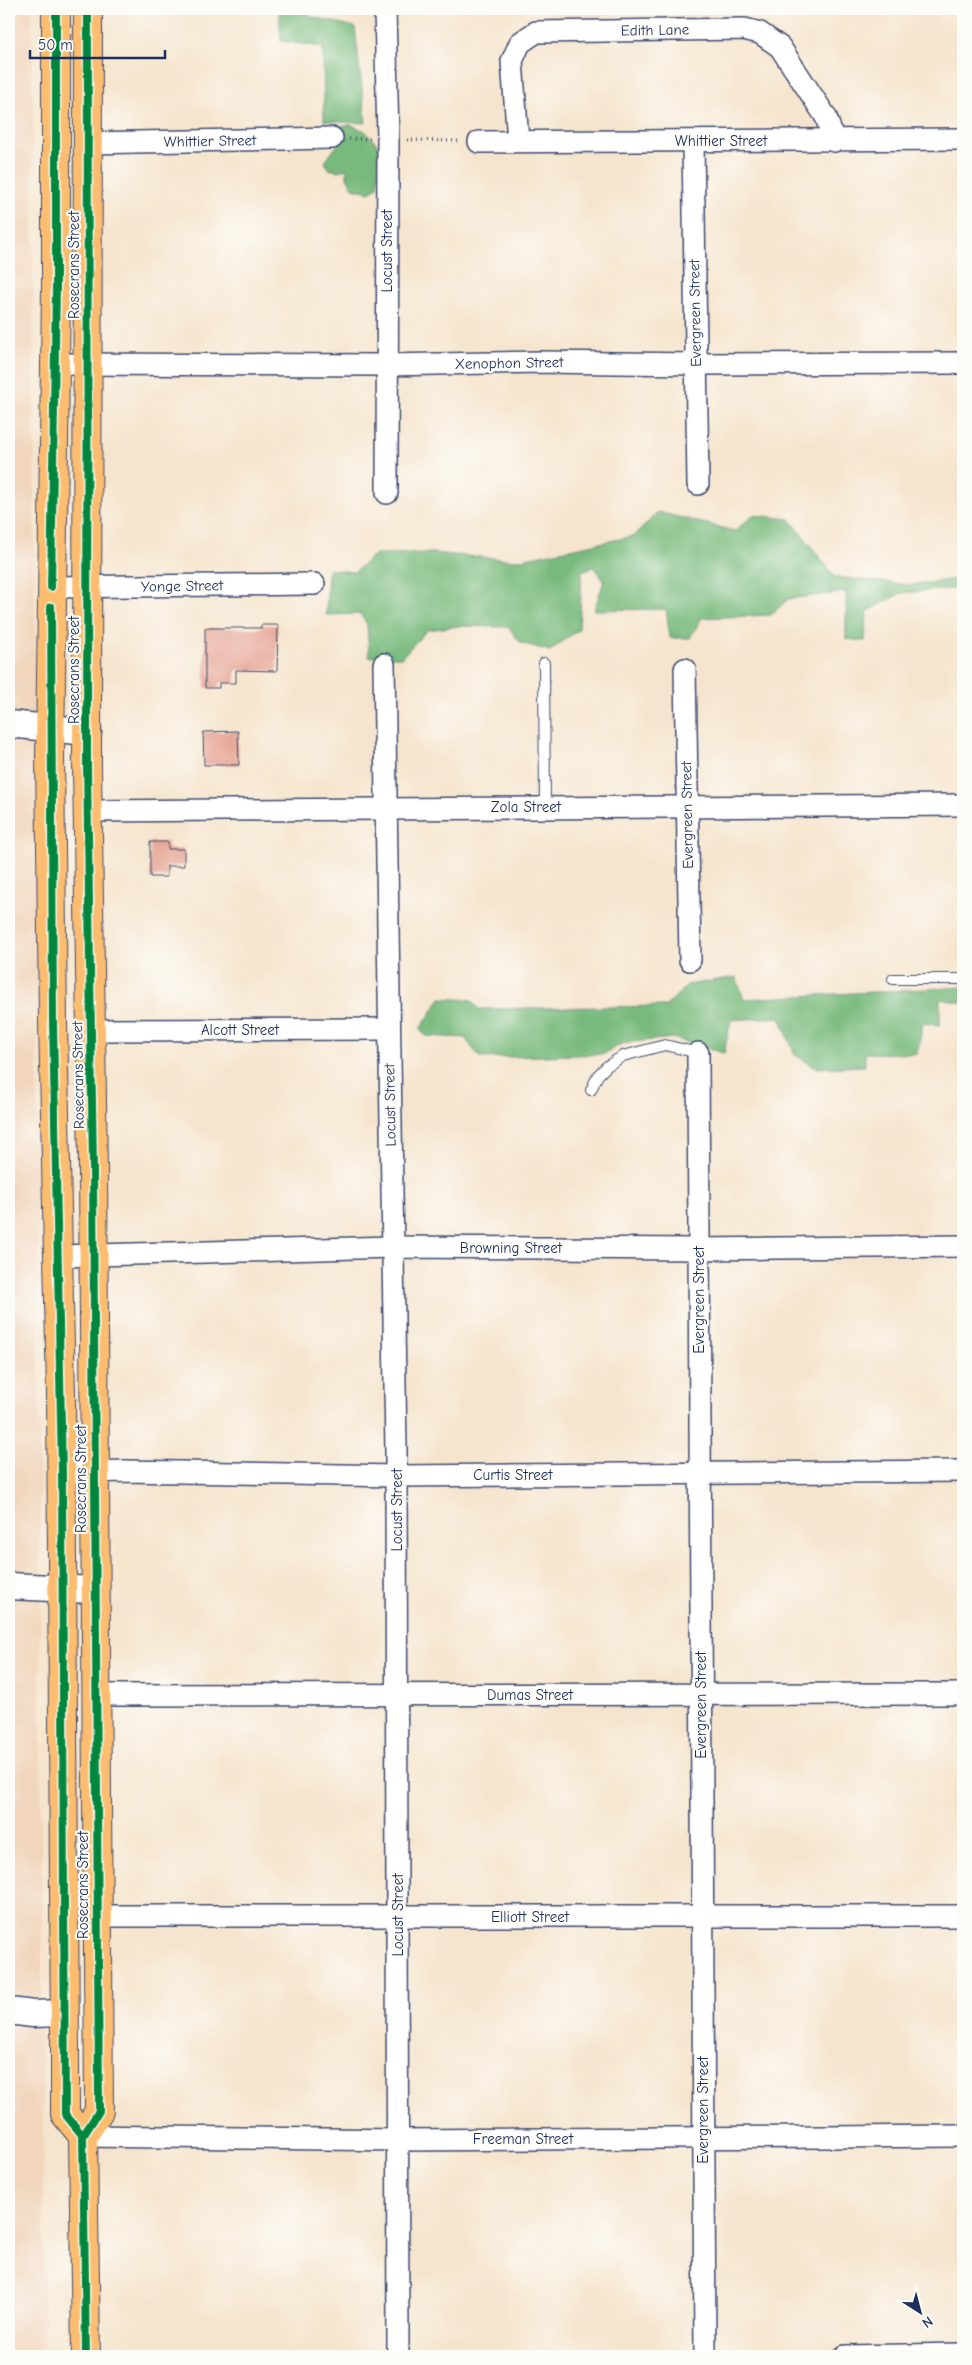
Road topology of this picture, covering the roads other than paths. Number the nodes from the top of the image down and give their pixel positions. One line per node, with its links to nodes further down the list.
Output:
1 (56, 9): 12 (main road, Rosecrans Street)
2 (88, 9): 10 (main road, Rosecrans Street)
3 (386, 9): 15 (street, Locust Street)
4 (332, 138): 10 (street, Whittier Street)
5 (963, 140): 7 (street, Whittier Street)
6 (518, 141): 7 (street, Edith Lane); 8 (street, Whittier Street); 9 (street, Whittier Street)
7 (834, 141): 9 (street, Whittier Street)
8 (479, 142)
9 (693, 142): 14 (street, Evergreen Street)
10 (88, 143): 13 (main road, Rosecrans Street)
11 (963, 363): 14 (street, Xenophon Street)
12 (54, 364): 13 (street, Xenophon Street); 19 (main road, Rosecrans Street)
13 (88, 364): 15 (street, Xenophon Street); 20 (main road, Rosecrans Street)
14 (696, 364): 15 (street, Xenophon Street); 16 (street, Evergreen Street)
15 (386, 365): 17 (street, Locust Street)
16 (698, 484)
17 (387, 493)
18 (314, 584): 20 (street, Yonge Street)
19 (51, 587): 20 (street, Yonge Street); 25 (main road, Rosecrans Street)
20 (88, 588): 26 (main road, Rosecrans Street)
21 (544, 663): 28 (lane)
22 (384, 664): 30 (street, Locust Street)
23 (685, 670): 29 (street, Evergreen Street)
24 (9, 724): 25 (street)
25 (51, 729): 26 (street); 42 (main road, Rosecrans Street)
26 (88, 732): 31 (main road, Rosecrans Street)
27 (963, 805): 29 (street, Zola Street)
28 (545, 807): 29 (street, Zola Street); 30 (street, Zola Street)
29 (688, 807): 32 (street, Evergreen Street)
30 (386, 808): 31 (street, Zola Street); 35 (street, Locust Street)
31 (88, 811): 36 (main road, Rosecrans Street)
32 (690, 960)
33 (893, 979): 34 (lane)
34 (963, 979)
35 (389, 1029): 36 (street, Alcott Street); 40 (street, Locust Street)
36 (91, 1030): 43 (main road, Rosecrans Street)
37 (698, 1053): 38 (lane); 41 (street, Evergreen Street)
38 (591, 1090)
39 (963, 1246): 41 (street, Browning Street)
40 (392, 1247): 41 (street, Browning Street); 43 (street, Browning Street); 48 (street, Locust Street)
41 (698, 1249): 47 (street, Evergreen Street)
42 (58, 1256): 43 (street, Browning Street); 45 (main road, Rosecrans Street)
43 (93, 1256): 46 (main road, Rosecrans Street)
44 (963, 1471): 47 (street, Curtis Street)
45 (62, 1472): 46 (street, Curtis Street); 50 (main road, Rosecrans Street)
46 (95, 1472): 48 (street, Curtis Street); 51 (main road, Rosecrans Street)
47 (700, 1474): 48 (street, Curtis Street); 52 (street, Evergreen Street)
48 (396, 1476): 55 (street, Locust Street)
49 (9, 1586): 50 (street)
50 (61, 1590): 51 (street); 61 (main road, Rosecrans Street)
51 (94, 1590): 54 (main road, Rosecrans Street)
52 (701, 1694): 53 (street, Dumas Street); 55 (street, Dumas Street); 59 (street, Evergreen Street)
53 (963, 1694)
54 (96, 1695): 55 (street, Dumas Street); 56 (main road, Rosecrans Street)
55 (398, 1695): 58 (street, Locust Street)
56 (97, 1916): 58 (street, Elliott Street); 62 (main road, Rosecrans Street)
57 (963, 1916): 59 (street, Elliott Street)
58 (398, 1917): 59 (street, Elliott Street); 65 (street, Locust Street)
59 (703, 1917): 64 (street, Evergreen Street)
60 (9, 2011): 61 (street)
61 (64, 2013): 62 (main road, Rosecrans Street)
62 (83, 2136): 65 (street, Freeman Street); 67 (main road)
63 (963, 2136): 64 (street, Freeman Street)
64 (703, 2137): 65 (street, Freeman Street); 69 (street, Evergreen Street)
65 (399, 2140): 68 (street, Locust Street)
66 (963, 2354): 70 (street)
67 (86, 2356)
68 (398, 2356)
69 (705, 2356)
70 (845, 2356)

